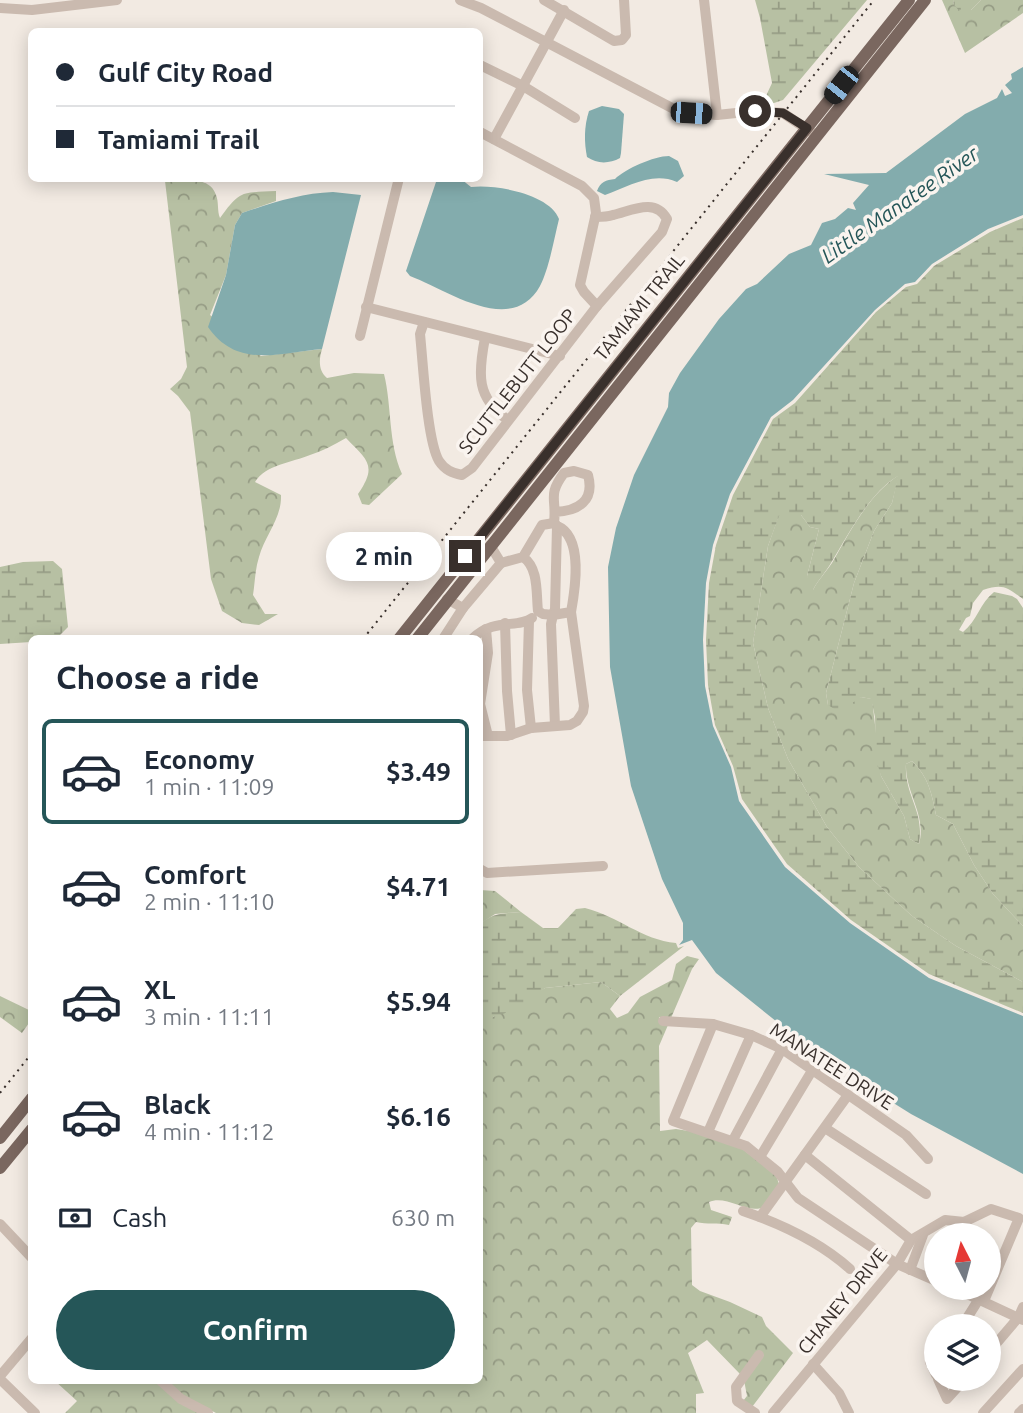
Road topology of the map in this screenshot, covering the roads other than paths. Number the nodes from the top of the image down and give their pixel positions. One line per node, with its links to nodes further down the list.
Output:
1 (117, 0): 8 (street)
2 (460, 0): 10 (street)
3 (544, 0): 9 (street)
4 (624, 0): 9 (street)
5 (704, 0): 13 (street)
6 (909, 0): 15 (main road, TAMIAMI TRAIL)
7 (925, 0): 15 (main road, TAMIAMI TRAIL)
8 (0, 8)
9 (564, 10): 10 (street)
10 (547, 43): 12 (street); 13 (street)
11 (483, 66): 12 (street)
12 (523, 86): 14 (street); 17 (street)
13 (717, 115): 15 (street)
14 (575, 118)
15 (812, 132): 25 (main road, TAMIAMI TRAIL)
16 (483, 134): 17 (street)
17 (494, 139): 19 (street)
18 (398, 182): 21 (street)
19 (595, 217): 20 (street); 20 (street, SCUTTLEBUTT LOOP)
20 (597, 306): 26 (street, SCUTTLEBUTT LOOP)
21 (366, 307): 22 (street); 23 (street)
22 (424, 322): 24 (street); 27 (street, SCUTTLEBUTT LOOP)
23 (360, 336)
24 (485, 338): 26 (street); 27 (street)
25 (640, 346): 29 (main road, TAMIAMI TRAIL); 39 (main road, TAMIAMI TRAIL)
26 (560, 356): 27 (street, SCUTTLEBUTT LOOP)
27 (508, 420)
28 (555, 520): 28 (street); 30 (street); 35 (street); 36 (street)
29 (489, 545): 31 (street); 32 (main road, TAMIAMI TRAIL)
30 (523, 557): 31 (street); 34 (street)
31 (501, 563): 33 (street)
32 (447, 599): 33 (street); 43 (main road, TAMIAMI TRAIL)
33 (463, 608): 44 (street)
34 (538, 611): 36 (street); 37 (street)
35 (571, 612): 36 (street); 47 (street)
36 (553, 615): 47 (street)
37 (529, 621): 38 (street); 48 (street)
38 (505, 623): 40 (street); 49 (street)
39 (408, 628): 41 (main road, TAMIAMI TRAIL); 42 (street)
40 (486, 629): 45 (street); 46 (street)
41 (402, 635)
42 (415, 635)
43 (420, 635)
44 (446, 635)
45 (478, 635)
46 (483, 689)
47 (555, 726): 48 (street)
48 (531, 728): 49 (street)
49 (512, 735): 50 (street)
50 (484, 736)
51 (603, 866): 52 (street)
52 (483, 871)
53 (663, 1021): 54 (street, MANATEE DRIVE)
54 (713, 1024): 55 (street, MANATEE DRIVE); 61 (street)
55 (751, 1035): 56 (street, MANATEE DRIVE); 61 (street)
56 (782, 1049): 57 (street, MANATEE DRIVE); 64 (street)
57 (813, 1069): 58 (street, MANATEE DRIVE); 66 (street)
58 (848, 1095): 60 (street); 67 (street, MANATEE DRIVE)
59 (28, 1103): 63 (main road)
60 (825, 1128): 65 (street); 70 (street)
61 (708, 1132): 64 (street)
62 (28, 1134): 68 (main road)
63 (0, 1138)
64 (733, 1140): 66 (street)
65 (805, 1156): 69 (street); 76 (street)
66 (760, 1157): 69 (street)
67 (928, 1159)
68 (0, 1168)
69 (786, 1182): 72 (street); 79 (street)
70 (926, 1194)
71 (743, 1211): 72 (street)
72 (760, 1217): 80 (street)
73 (941, 1223): 78 (street, CHANEY DRIVE)
74 (0, 1224): 77 (street)
75 (923, 1235): 76 (street, CHANEY DRIVE); 81 (street)
76 (911, 1240): 79 (street, CHANEY DRIVE)
77 (28, 1254)
78 (1001, 1257)
79 (897, 1264): 81 (street); 90 (street, CHANEY DRIVE)
80 (850, 1269)
81 (910, 1270): 82 (street)
82 (924, 1276)
83 (981, 1300): 85 (street); 86 (street)
84 (1023, 1307): 86 (street)
85 (971, 1314)
86 (1021, 1319): 87 (street)
87 (1001, 1340)
88 (28, 1343): 92 (street)
89 (759, 1355): 99 (street)
90 (813, 1364): 100 (street, CHANEY DRIVE); 101 (street)
91 (1023, 1369): 102 (street)
92 (0, 1378): 97 (street)
93 (164, 1384): 98 (street)
94 (943, 1391): 95 (street)
95 (954, 1391)
96 (1023, 1409): 103 (street)
97 (35, 1413)
98 (208, 1413)
99 (755, 1413)
100 (773, 1413)
101 (849, 1413)
102 (983, 1413)
103 (1020, 1413)

